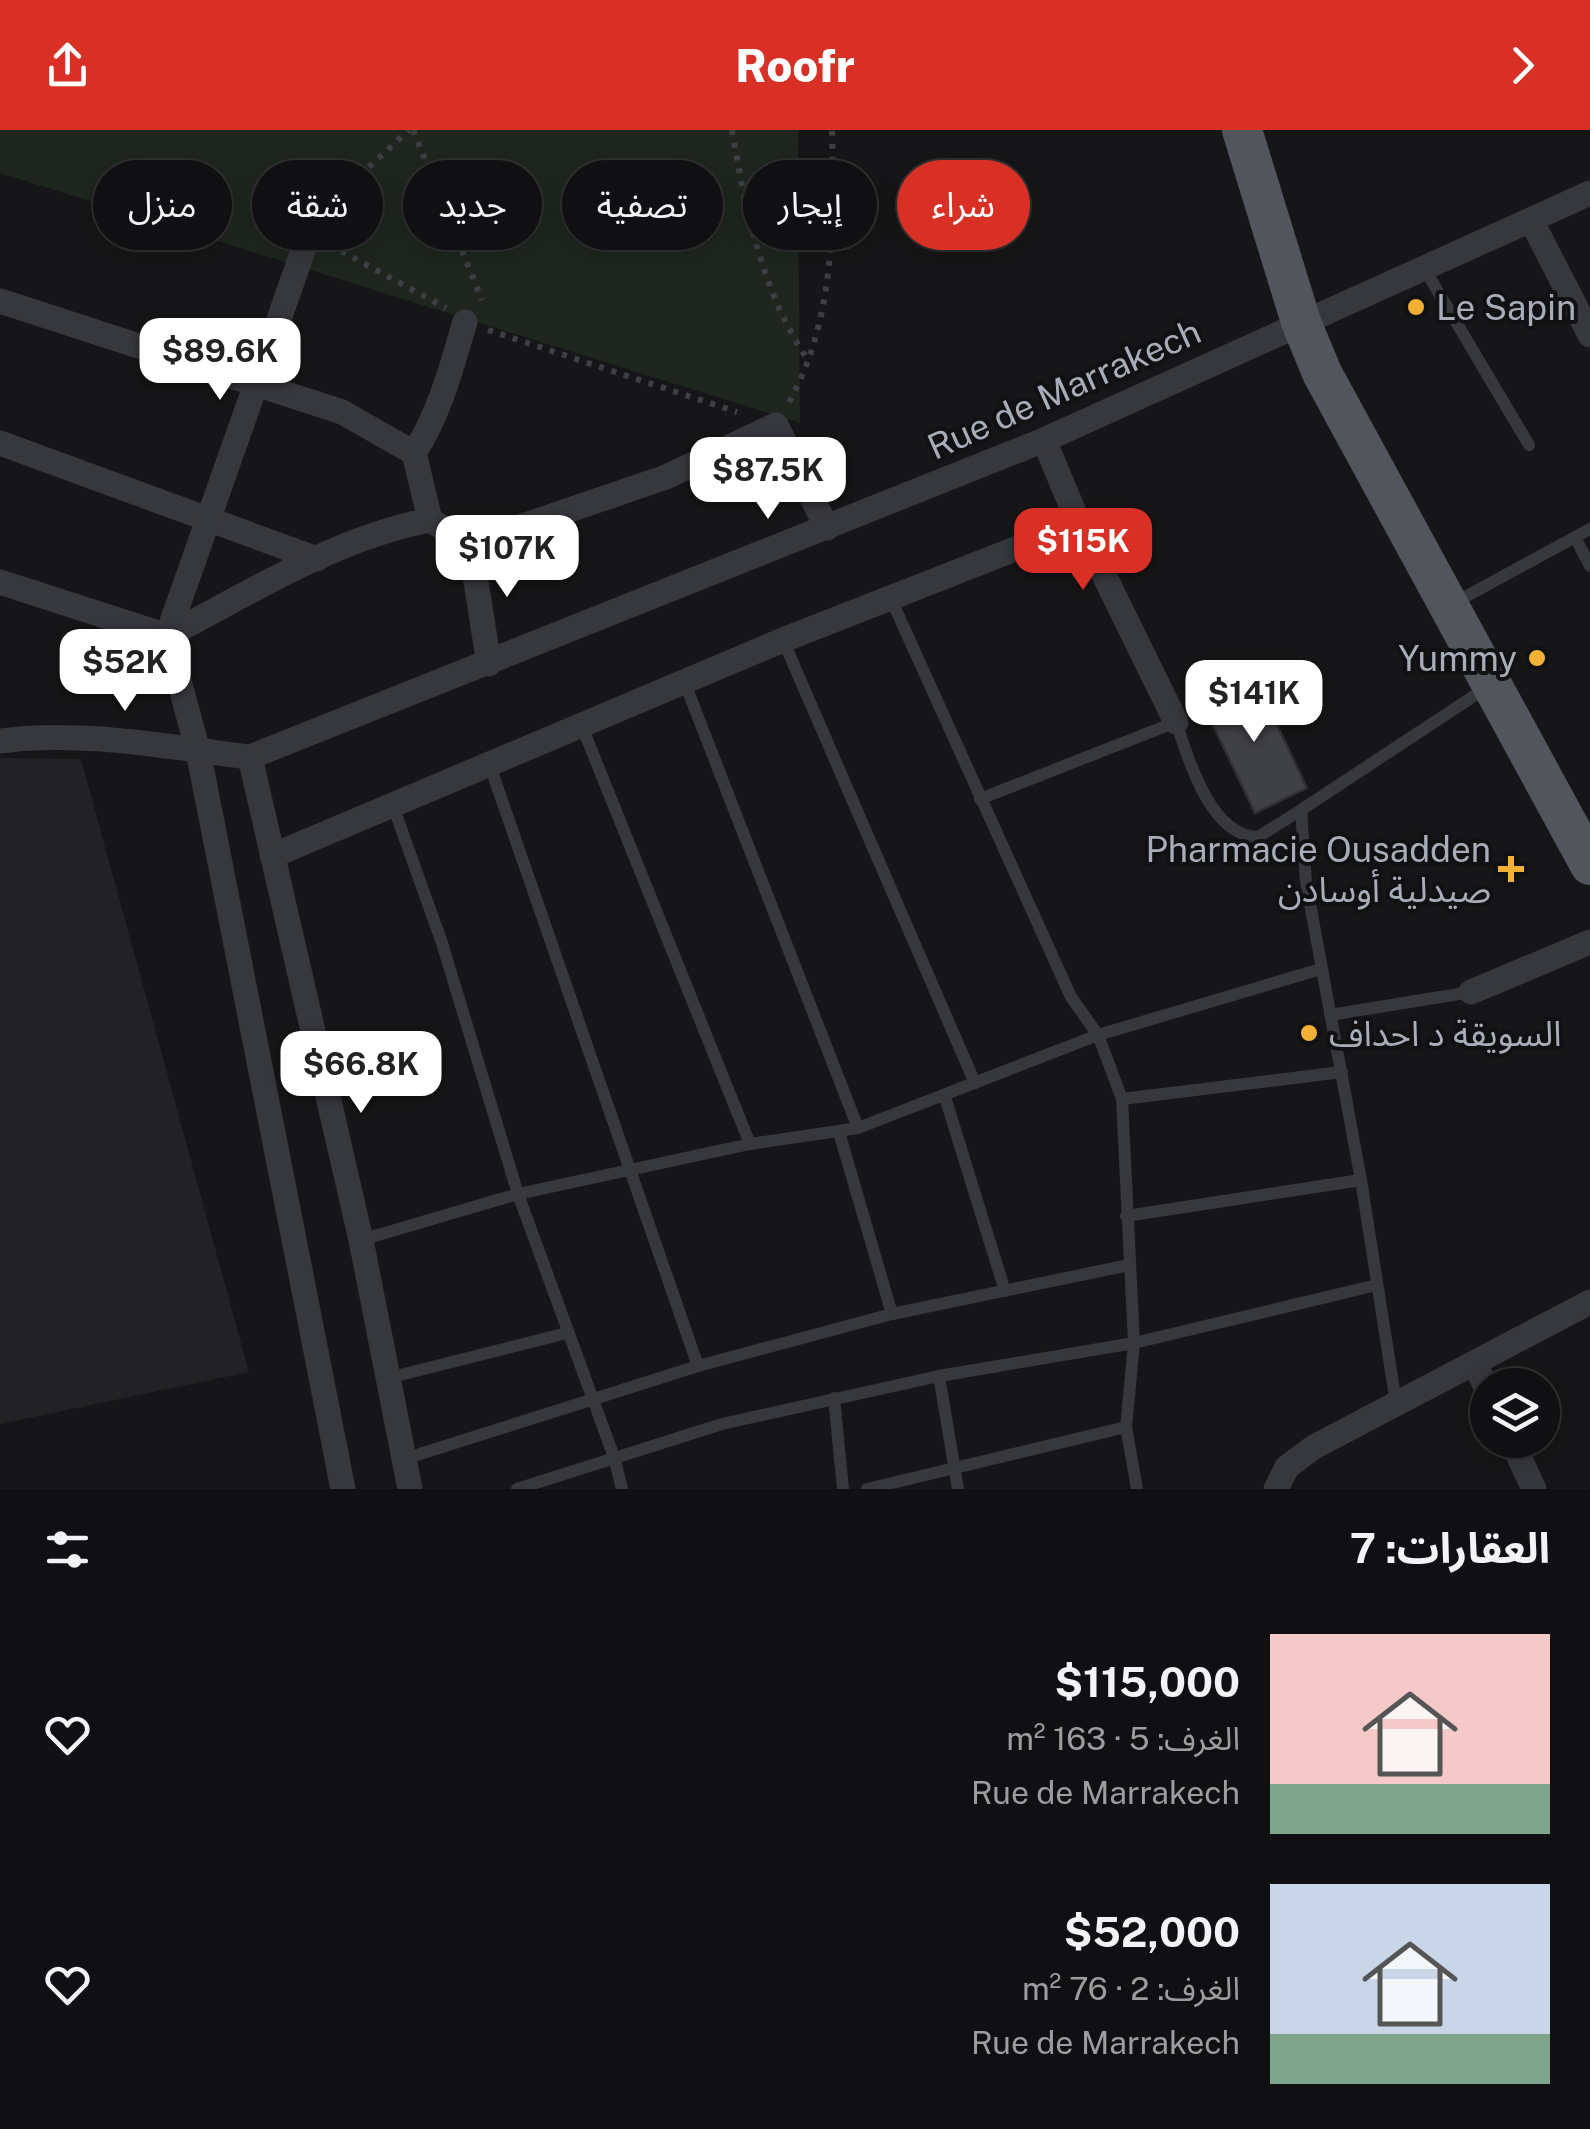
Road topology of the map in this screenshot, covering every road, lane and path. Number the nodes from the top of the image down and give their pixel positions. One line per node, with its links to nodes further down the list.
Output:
1 (411, 130): 5 (path); 14 (path)
2 (732, 130): 16 (path)
3 (832, 130): 16 (path)
4 (1242, 130): 13 (main road)
5 (378, 160)
6 (1590, 193): 7 (street, Rue de Marrakech)
7 (1532, 220): 10 (street, Rue de Marrakech); 15 (street)
8 (303, 250): 17 (street)
9 (339, 250): 12 (path)
10 (1424, 268): 13 (street, Rue de Marrakech); 21 (lane)
11 (0, 301): 17 (street)
12 (465, 322): 14 (path); 22 (street)
13 (1301, 322): 19 (street, Rue de Marrakech); 34 (main road)
14 (495, 332): 18 (path)
15 (1590, 334)
16 (809, 361): 18 (path)
17 (256, 386): 22 (street); 23 (street)
18 (776, 425): 26 (street); 29 (street)
19 (1044, 440): 25 (street); 26 (street, Rue de Marrakech)
20 (0, 443): 23 (street)
21 (1529, 445)
22 (414, 453): 24 (street)
23 (210, 517): 30 (street); 35 (street)
24 (430, 520): 29 (street); 30 (street)
25 (1079, 524): 33 (street); 40 (street)
26 (828, 528): 37 (street, Rue de Marrakech)
27 (1590, 529): 28 (lane)
28 (1575, 537): 31 (lane); 34 (lane)
29 (470, 544): 37 (street)
30 (317, 558): 35 (street)
31 (1590, 566)
32 (0, 582): 35 (street)
33 (891, 599): 36 (street); 46 (lane)
34 (1449, 606): 39 (main road)
35 (167, 636): 43 (street)
36 (784, 640): 38 (street); 57 (lane)
37 (489, 664): 44 (street, Rue de Marrakech)
38 (684, 682): 41 (street); 60 (lane)
39 (1492, 684): 48 (lane); 49 (main road)
40 (1176, 722): 46 (lane); 48 (lane)
41 (582, 724): 45 (street); 62 (lane)
42 (0, 741): 43 (street, Rue de Marrakech)
43 (198, 750): 44 (street, Rue de Marrakech); 89 (street)
44 (250, 756): 50 (street)
45 (489, 763): 47 (street); 63 (lane)
46 (980, 799): 55 (lane)
47 (392, 803): 50 (street); 65 (lane)
48 (1301, 810): 52 (lane)
49 (1584, 838)
50 (272, 856): 67 (street)
51 (1590, 942): 53 (street)
52 (1321, 970): 54 (lane); 55 (lane)
53 (1471, 992): 54 (lane)
54 (1330, 1015): 56 (lane)
55 (1098, 1036): 57 (lane); 59 (lane)
56 (1342, 1072): 59 (lane); 64 (lane)
57 (976, 1083): 58 (lane)
58 (945, 1096): 60 (lane); 70 (lane)
59 (1122, 1099): 66 (lane)
60 (858, 1128): 61 (lane)
61 (839, 1132): 62 (lane); 72 (lane)
62 (750, 1144): 63 (lane)
63 (628, 1171): 65 (lane); 76 (lane)
64 (1361, 1180): 66 (lane); 69 (lane)
65 (518, 1194): 67 (lane); 73 (lane)
66 (1126, 1216): 68 (lane)
67 (361, 1240): 79 (street)
68 (1129, 1265): 70 (lane); 74 (lane)
69 (1377, 1285): 74 (lane); 82 (lane)
70 (1005, 1291): 72 (lane)
71 (1590, 1302): 75 (street)
72 (892, 1314): 76 (lane)
73 (567, 1333): 79 (lane); 81 (lane)
74 (1134, 1343): 78 (lane); 83 (lane)
75 (1475, 1364): 77 (street); 82 (street)
76 (698, 1366): 81 (lane)
77 (1477, 1368)
78 (940, 1376): 80 (lane); 87 (lane)
79 (388, 1378): 86 (street)
80 (834, 1398): 84 (lane); 93 (lane)
81 (592, 1400): 84 (lane); 86 (lane)
82 (1396, 1403): 97 (street)
83 (1126, 1427): 87 (lane); 96 (lane)
84 (614, 1458): 91 (lane); 92 (lane)
85 (1517, 1458): 88 (street)
86 (404, 1459): 90 (street)
87 (954, 1469): 94 (lane); 95 (lane)
88 (1527, 1487)
89 (343, 1489)
90 (410, 1489)
91 (517, 1489)
92 (622, 1489)
93 (843, 1489)
94 (867, 1489)
95 (958, 1489)
96 (1137, 1489)
97 (1276, 1489)

